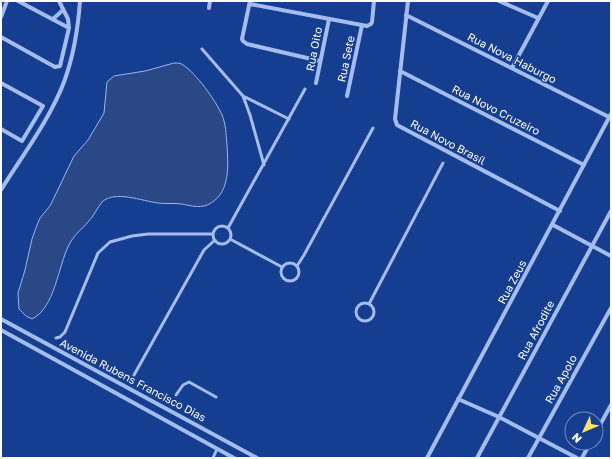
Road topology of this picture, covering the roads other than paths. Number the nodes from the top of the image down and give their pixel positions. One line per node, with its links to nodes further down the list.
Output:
1 (7, 1): 14 (street)
2 (18, 1): 16 (street)
3 (59, 1): 12 (street)
4 (80, 1): 37 (street)
5 (210, 1): 11 (street)
6 (374, 1): 18 (street)
7 (408, 1): 13 (street, Rua Novo Brasíl)
8 (499, 1): 15 (street)
9 (548, 1): 15 (street)
10 (250, 2): 17 (street); 22 (street)
11 (209, 8)
12 (63, 10): 16 (street); 19 (street)
13 (406, 15): 23 (street, Rua Nova Haburgo); 24 (street, Rua Novo Brasíl)
14 (1, 17)
15 (538, 18): 23 (street)
16 (53, 19): 19 (street)
17 (329, 19): 18 (street); 22 (street, Rua Oito)
18 (362, 25): 29 (street, Rua Sete)
19 (69, 28): 20 (street)
20 (1, 37)
21 (202, 49): 28 (lane)
22 (320, 61): 26 (street, Rua Oito)
23 (512, 68): 30 (street, Rua Nova Haburgo)
24 (400, 71): 36 (street, Rua Novo Cruzeiro); 38 (street, Rua Novo Brasíl)
25 (1, 83): 33 (street)
26 (316, 83)
27 (305, 89): 31 (lane)
28 (243, 96): 31 (lane); 35 (lane)
29 (348, 96)
30 (610, 116): 36 (street, Rua Zeus)
31 (289, 119): 35 (lane)
32 (373, 128): 47 (lane)
33 (1, 129)
34 (443, 163): 49 (lane)
35 (264, 165): 41 (lane)
36 (584, 165): 38 (street, Rua Zeus)
37 (1, 190)
38 (560, 211): 40 (street, Rua Zeus)
39 (611, 211): 45 (street, Rua Afrodite)
40 (553, 225): 45 (street); 57 (street, Rua Zeus)
41 (228, 228): 42 (lane); 43 (lane)
42 (212, 234): 44 (lane); 53 (lane)
43 (230, 239): 44 (lane); 48 (lane)
44 (215, 240): 54 (lane)
45 (592, 246): 46 (street); 59 (street, Rua Afrodite)
46 (611, 256)
47 (297, 266): 48 (lane); 48 (lane)
48 (282, 267)
49 (369, 304): 49 (lane)
50 (611, 308): 61 (street, Rua Apolo)
51 (1, 319): 65 (street, Avenida Rubens Francisco Dias)
52 (1, 330): 62 (street, Avenida Rubens Francisco Dias)
53 (56, 338)
54 (134, 375)
55 (176, 395): 56 (lane)
56 (216, 397)
57 (458, 399): 59 (street); 66 (street, Rua Zeus)
58 (611, 405): 60 (street)
59 (499, 417): 61 (street); 67 (street, Rua Afrodite)
60 (604, 418)
61 (538, 438): 68 (street, Rua Apolo); 69 (street)
62 (217, 449): 63 (lane); 64 (street, Avenida Rubens Francisco Dias)
63 (213, 458)
64 (234, 458)
65 (257, 458)
66 (427, 458)
67 (478, 458)
68 (528, 458)
69 (577, 458)

